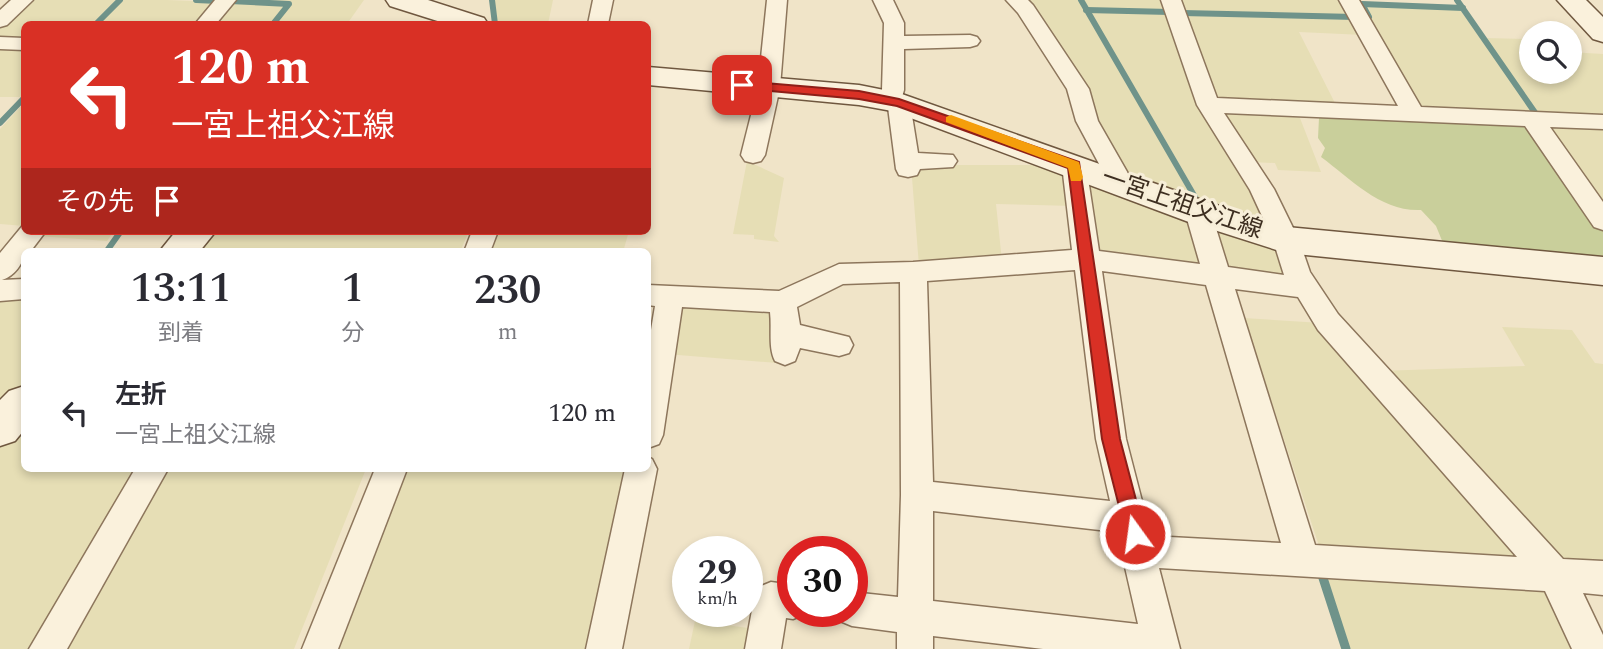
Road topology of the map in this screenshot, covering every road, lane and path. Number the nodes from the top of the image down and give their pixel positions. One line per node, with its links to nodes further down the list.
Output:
1 (23, 0): 11 (street)
2 (226, 0): 12 (street)
3 (603, 0): 14 (street)
4 (778, 0): 21 (street)
5 (883, 0): 18 (street)
6 (1016, 0): 30 (street)
7 (1171, 0): 23 (street)
8 (1349, 0): 24 (street)
9 (1571, 0): 15 (main road)
10 (414, 8): 13 (main road)
11 (0, 21)
12 (208, 21)
13 (463, 21)
14 (599, 21)
15 (1603, 33)
16 (970, 41): 18 (street)
17 (0, 43): 19 (street)
18 (894, 43): 22 (street)
19 (21, 44)
20 (651, 76): 21 (main road, 一宮上祖父江線)
21 (769, 87): 22 (main road, 一宮上祖父江線); 27 (street)
22 (894, 101): 28 (street); 29 (main road, 一宮上祖父江線)
23 (1208, 105): 24 (street); 35 (street)
24 (1413, 113): 25 (street)
25 (1532, 119): 26 (street); 32 (street)
26 (1603, 122)
27 (753, 155)
28 (945, 161)
29 (1074, 165): 30 (main road, 一宮上祖父江線); 37 (street)
30 (1122, 184): 31 (main road, 一宮上祖父江線)
31 (1198, 212): 35 (main road, 一宮上祖父江線); 41 (street)
32 (1603, 221)
33 (30, 235): 38 (street)
34 (194, 235): 36 (main road)
35 (1286, 240): 39 (main road, 一宮上祖父江線); 42 (street)
36 (181, 248)
37 (1088, 259): 40 (street); 41 (street); 55 (street)
38 (0, 271)
39 (1603, 271)
40 (913, 272): 46 (street); 54 (street)
41 (1218, 277): 42 (street); 57 (street)
42 (1307, 288): 58 (street)
43 (21, 289): 44 (street)
44 (0, 291)
45 (659, 296): 46 (street); 48 (street)
46 (782, 302): 47 (street)
47 (839, 345)
48 (651, 397)
49 (21, 406): 50 (main road)
50 (0, 428)
51 (150, 472): 64 (street)
52 (390, 472): 65 (street)
53 (640, 472): 66 (street)
54 (918, 495): 55 (street); 62 (street)
55 (1131, 518): 56 (street)
56 (1139, 551): 57 (street); 63 (street)
57 (1303, 562): 58 (street)
58 (1556, 576): 59 (street); 68 (street)
59 (1603, 578)
60 (777, 600): 67 (street)
61 (868, 615): 62 (street)
62 (916, 632): 63 (street)
63 (1162, 647)
64 (47, 649)
65 (320, 649)
66 (604, 649)
67 (763, 649)
68 (1591, 649)

